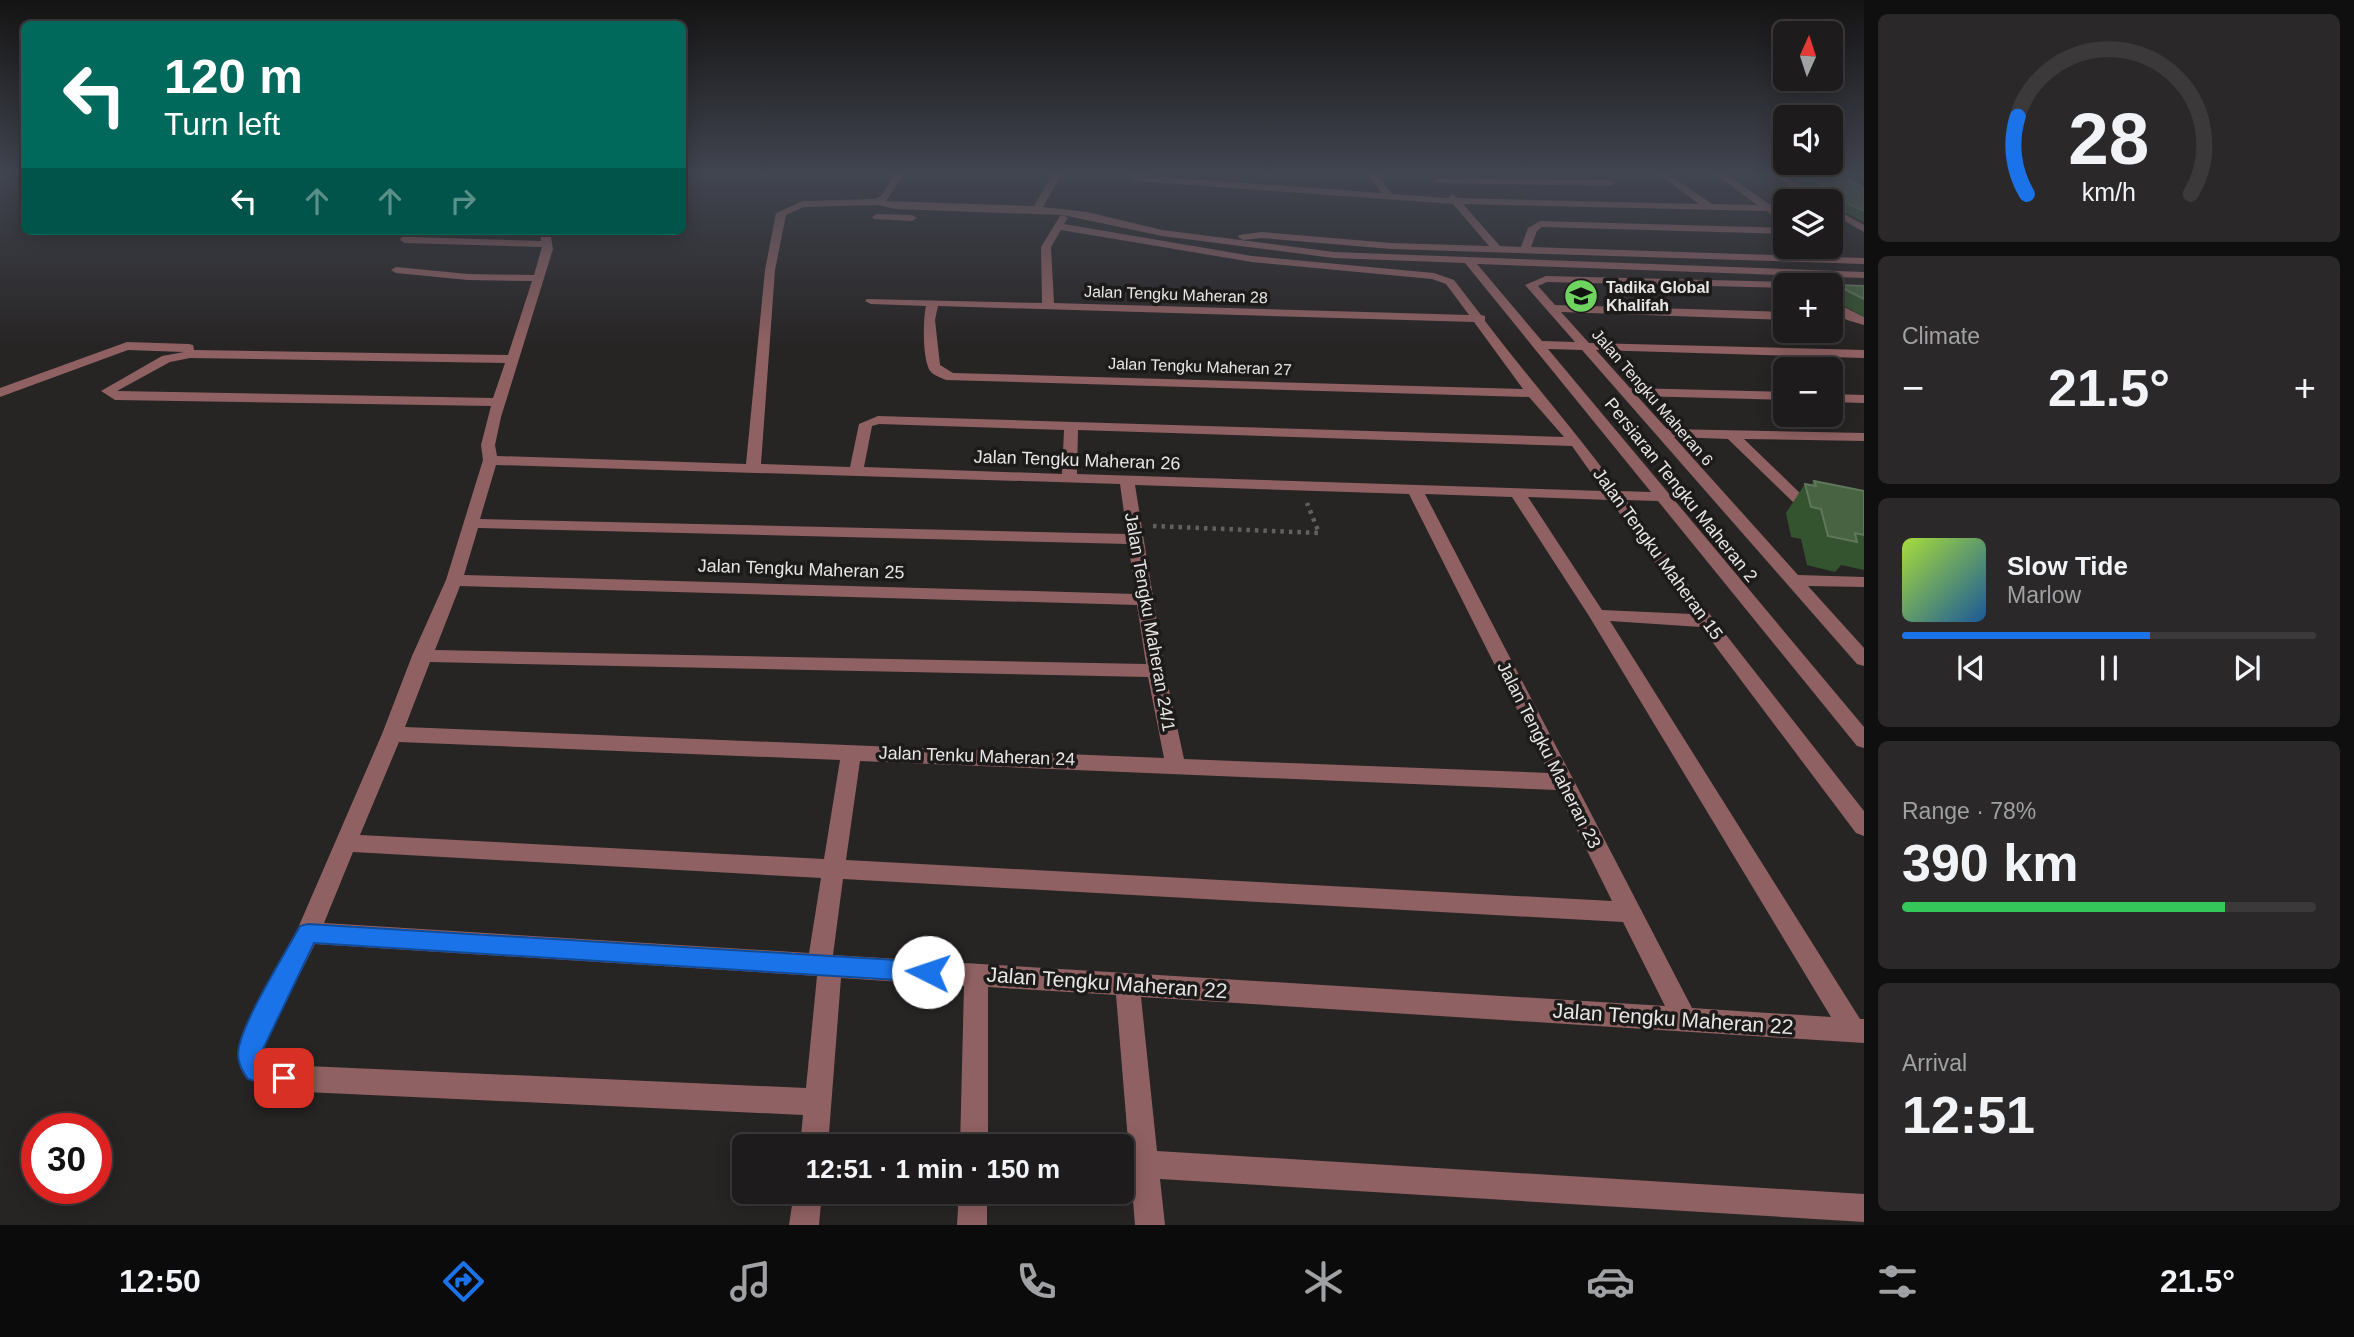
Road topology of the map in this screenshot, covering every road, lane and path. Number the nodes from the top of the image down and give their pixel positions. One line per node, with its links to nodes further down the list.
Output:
1 (777, 232): 46 (street)
2 (1054, 232): 23 (street)
3 (1102, 232): 27 (street, Jalan Tengku Maheran 15)
4 (1158, 232): 9 (street)
5 (1482, 232): 10 (street)
6 (1530, 232): 11 (street)
7 (408, 235): 8 (street)
8 (546, 238): 19 (street)
9 (1231, 243): 10 (street); 14 (street)
10 (1498, 250): 11 (street)
11 (1525, 250): 12 (street)
12 (1842, 260): 13 (street); 18 (street)
13 (1864, 261)
14 (1470, 262): 16 (street); 29 (street, Persiaran Tengku Maheran 2)
15 (396, 270): 19 (street)
16 (1780, 273)
17 (1843, 275): 18 (street)
18 (1863, 275)
19 (540, 278): 31 (street)
20 (1773, 285): 24 (street, Jalan Tengku Maheran 6)
21 (871, 301): 22 (street, Jalan Tengku Maheran 28)
22 (933, 303): 23 (street, Jalan Tengku Maheran 28); 35 (street, Jalan Tengku Maheran 27)
23 (1048, 306): 27 (street, Jalan Tengku Maheran 28)
24 (1550, 308): 26 (street); 30 (street, Jalan Tengku Maheran 6)
25 (1843, 312): 28 (street)
26 (1773, 316)
27 (1481, 319): 35 (street, Jalan Tengku Maheran 15)
28 (1864, 321)
29 (1538, 345): 30 (street); 53 (street, Persiaran Tengku Maheran 2)
30 (1585, 346): 32 (street); 33 (street, Jalan Tengku Maheran 6)
31 (516, 354): 34 (street); 39 (street); 39 (street)
32 (1864, 354)
33 (1623, 391): 36 (street); 41 (street, Jalan Tengku Maheran 6)
34 (0, 393)
35 (1533, 393): 44 (street, Jalan Tengku Maheran 15)
36 (1773, 396)
37 (1843, 398): 38 (street)
38 (1864, 399)
39 (499, 402): 45 (street)
40 (1071, 426): 44 (street); 47 (street); 48 (street)
41 (1662, 433): 42 (street); 60 (street, Jalan Tengku Maheran 6)
42 (1731, 434): 43 (street); 55 (street)
43 (1864, 437)
44 (1576, 442): 54 (street, Jalan Tengku Maheran 15)
45 (490, 460): 46 (street, Jalan Tengku Maheran 26); 56 (street)
46 (753, 469): 47 (street, Jalan Tengku Maheran 26)
47 (856, 472): 48 (street, Jalan Tengku Maheran 26)
48 (1069, 479): 49 (street, Jalan Tengku Maheran 26)
49 (1127, 481): 50 (street, Jalan Tengku Maheran 26); 58 (street, Jalan Tengku Maheran 24/1)
50 (1301, 487): 51 (street, Jalan Tengku Maheran 26); 57 (path)
51 (1415, 490): 52 (street, Jalan Tengku Maheran 26); 74 (street, Jalan Tengku Maheran 23)
52 (1518, 494): 54 (street, Jalan Tengku Maheran 26); 63 (street)
53 (1662, 496): 54 (street, Jalan Tengku Maheran 26); 69 (street, Persiaran Tengku Maheran 2)
54 (1614, 497): 64 (street, Jalan Tengku Maheran 15)
55 (1799, 500)
56 (470, 523): 58 (street); 59 (street)
57 (1149, 526)
58 (1136, 539): 62 (street, Jalan Tengku Maheran 24/1)
59 (454, 580): 62 (street, Jalan Tengku Maheran 25); 66 (street)
60 (1793, 580): 61 (street); 65 (street, Jalan Tengku Maheran 6)
61 (1864, 582)
62 (1147, 600): 68 (street, Jalan Tengku Maheran 24/1)
63 (1597, 615): 64 (street); 84 (street)
64 (1706, 621): 75 (street, Jalan Tengku Maheran 15)
65 (1857, 645): 67 (street, Jalan Tengku Maheran 6)
66 (421, 656): 68 (street); 70 (street)
67 (1864, 660)
68 (1156, 671): 73 (street, Jalan Tengku Maheran 24/1)
69 (1857, 724): 71 (street, Persiaran Tengku Maheran 2)
70 (392, 734): 72 (street, Jalan Tenku Maheran 24); 76 (street)
71 (1864, 741)
72 (851, 752): 73 (street, Jalan Tenku Maheran 24); 77 (street)
73 (1175, 764): 74 (street, Jalan Tenku Maheran 24)
74 (1562, 782): 78 (street, Jalan Tengku Maheran 23)
75 (1864, 827)
76 (345, 843): 77 (street); 79 (street)
77 (833, 868): 78 (street); 80 (street)
78 (1629, 912): 83 (street, Jalan Tengku Maheran 23)
79 (308, 933): 80 (street, Jalan Tengku Maheran 22); 85 (street)
80 (824, 966): 81 (street, Jalan Tengku Maheran 22); 85 (street)
81 (976, 975): 82 (street, Jalan Tengku Maheran 22); 87 (street)
82 (1126, 985): 83 (street, Jalan Tengku Maheran 22); 88 (street)
83 (1685, 1020): 84 (street, Jalan Tengku Maheran 22)
84 (1859, 1031)
85 (819, 1102): 86 (street)
86 (815, 1134)
87 (974, 1134)
88 (1145, 1164): 91 (street); 94 (street)
89 (807, 1204): 92 (street)
90 (973, 1204): 93 (street)
91 (1864, 1208)
92 (804, 1225)
93 (972, 1225)
94 (1150, 1225)

